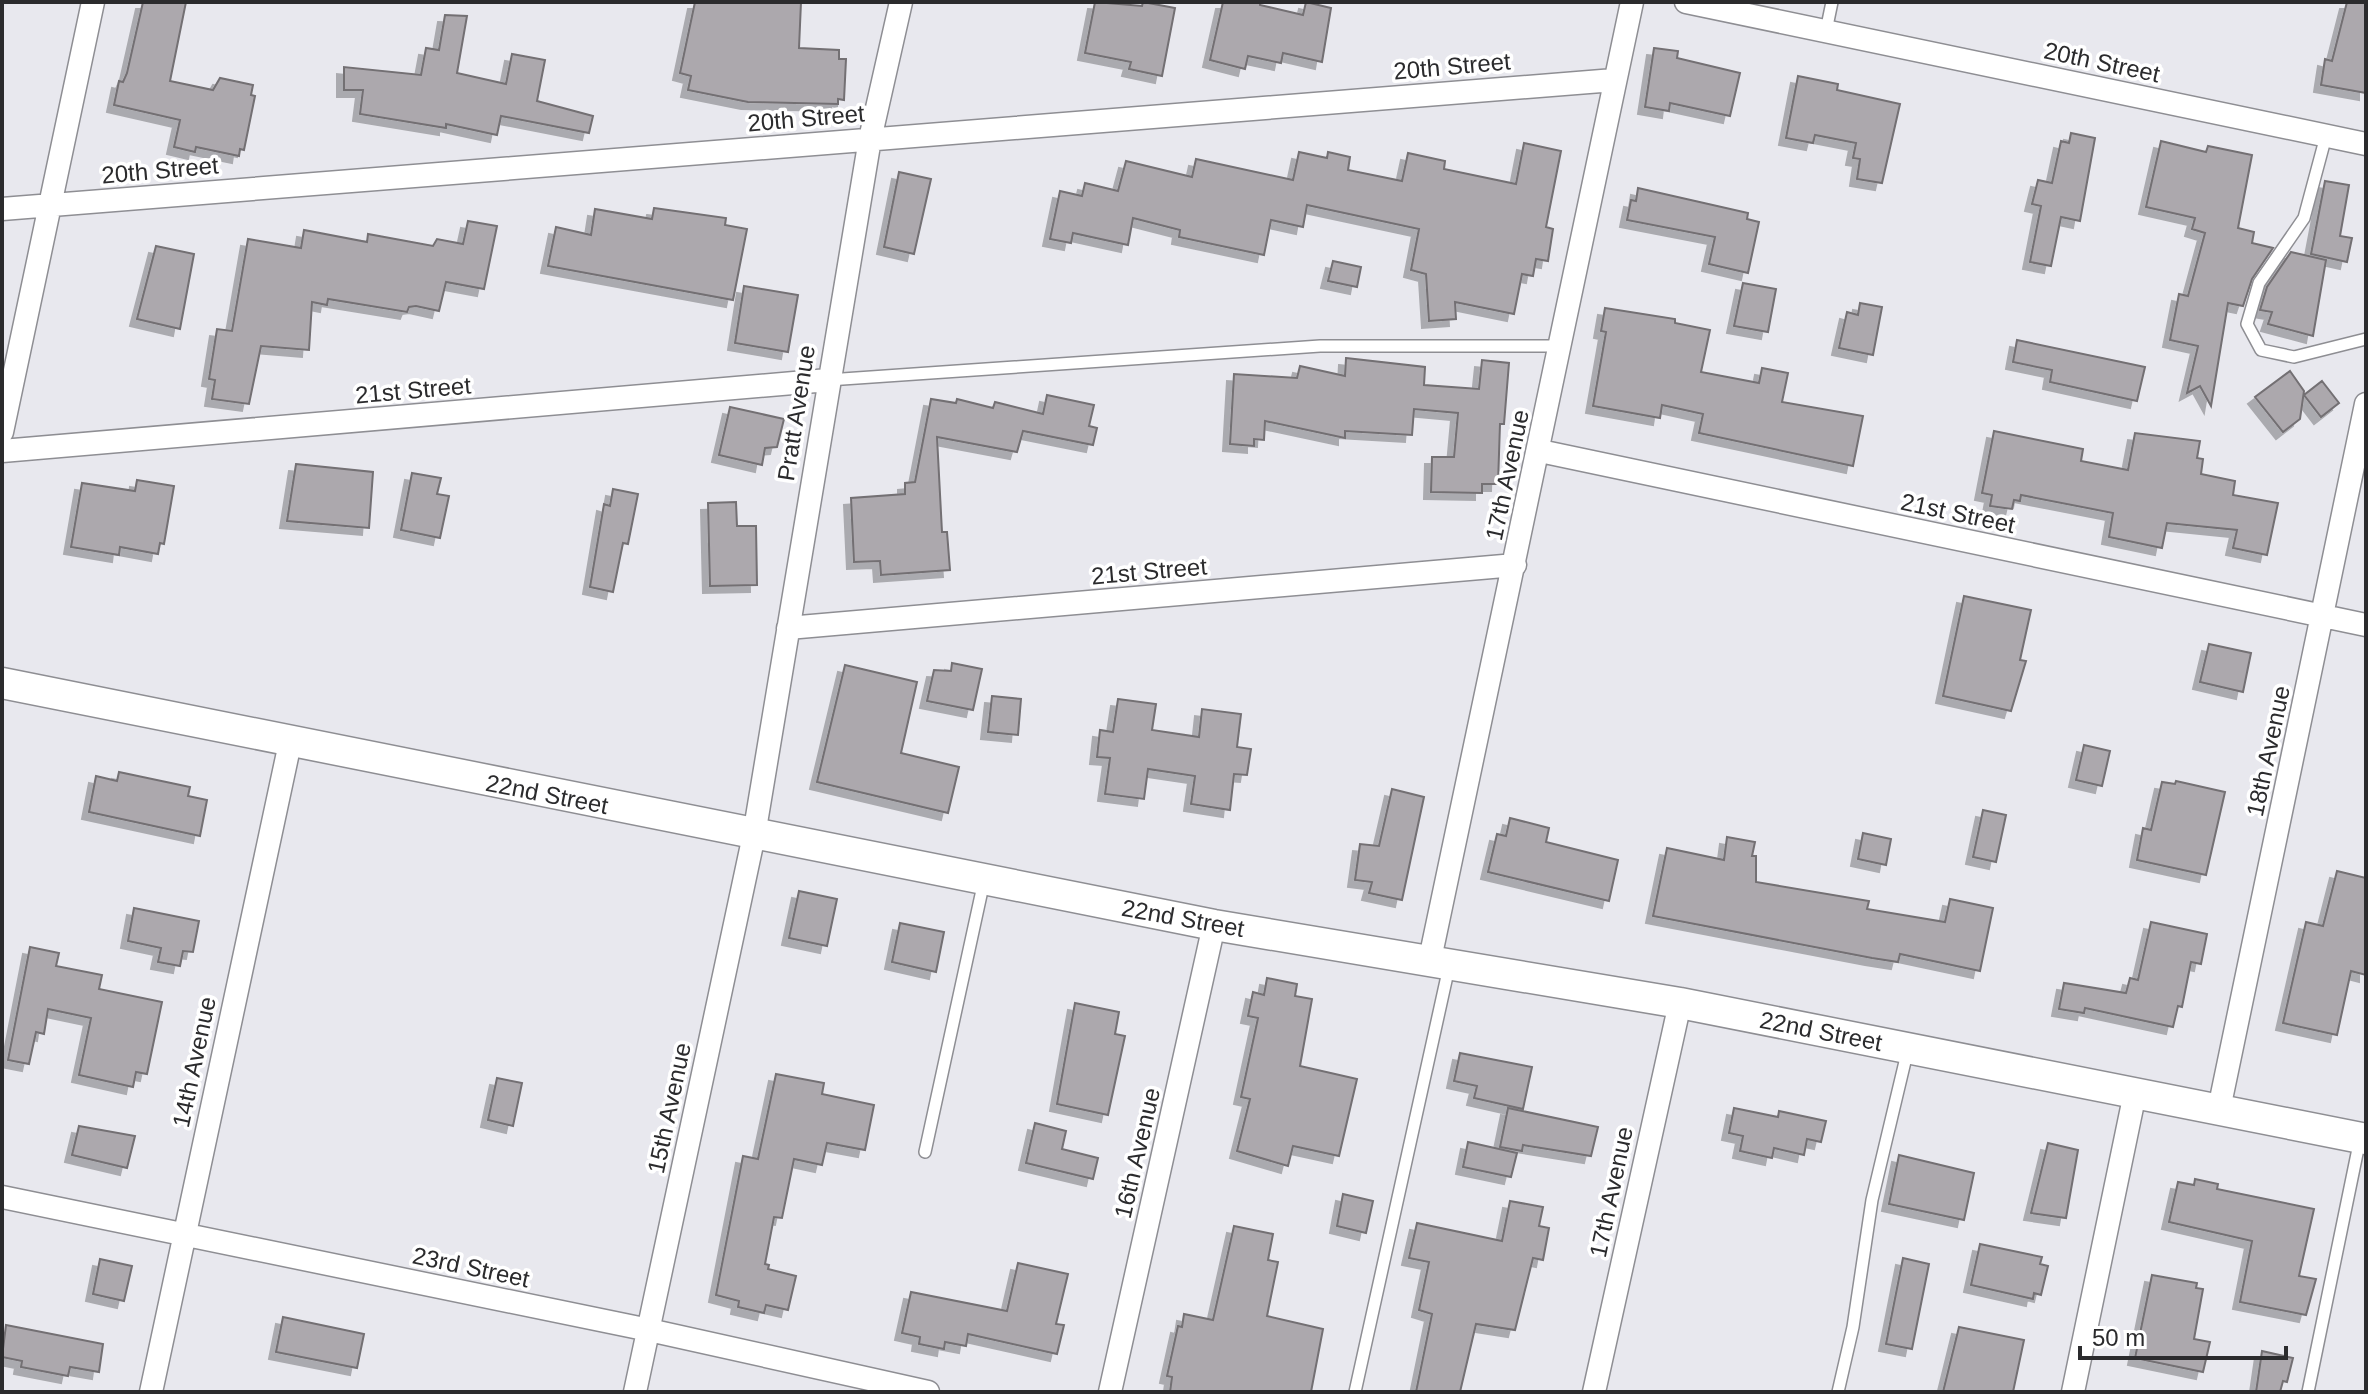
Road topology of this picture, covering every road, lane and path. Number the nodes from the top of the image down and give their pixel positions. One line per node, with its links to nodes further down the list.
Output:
1 (93, 2): 11 (street)
2 (901, 2): 9 (street, Pratt Avenue)
3 (1632, 2): 7 (street, 17th Avenue)
4 (1686, 2): 6 (street, 20th Street)
5 (1832, 2): 6 (lane)
6 (1826, 31): 8 (street, 20th Street)
7 (1614, 80): 9 (street, 20th Street); 14 (street, 17th Avenue)
8 (2326, 136): 10 (street, 20th Street); 13 (lane)
9 (870, 139): 11 (street, 20th Street); 15 (street, Pratt Avenue)
10 (2366, 144)
11 (52, 204): 12 (street, 20th Street); 17 (street)
12 (2, 209)
13 (2366, 339)
14 (1561, 346): 15 (lane); 19 (street, 17th Avenue)
15 (828, 380): 18 (street, 21st Street); 23 (street, Pratt Avenue)
16 (2366, 404): 21 (street, 18th Avenue)
17 (2, 432)
18 (2, 451)
19 (1540, 451): 20 (street, 17th Avenue); 21 (street, 21st Street)
20 (1515, 565): 23 (street, 21st Street); 29 (street, 17th Avenue)
21 (2323, 616): 22 (street, 21st Street); 33 (street, 18th Avenue)
22 (2366, 625)
23 (788, 628): 26 (street, Pratt Avenue)
24 (2, 683): 25 (street, 22nd Street)
25 (290, 743): 26 (street, 22nd Street); 37 (street, 14th Avenue)
26 (754, 835): 27 (street, 22nd Street); 38 (street, 15th Avenue)
27 (984, 880): 28 (street, 22nd Street); 35 (lane)
28 (1214, 925): 29 (street, 22nd Street); 42 (street, 16th Avenue)
29 (1440, 960): 30 (street, 22nd Street); 43 (lane)
30 (1680, 1003): 31 (street, 22nd Street); 44 (street, 17th Avenue)
31 (1908, 1048): 32 (street, 22nd Street); 45 (lane)
32 (2135, 1093): 33 (street, 22nd Street); 46 (street)
33 (2219, 1109): 34 (street, 22nd Street)
34 (2363, 1139): 47 (lane)
35 (925, 1152)
36 (2, 1197): 37 (street, 23rd Street)
37 (184, 1234): 38 (street, 23rd Street); 39 (street, 14th Avenue)
38 (649, 1330): 40 (street, 15th Avenue); 41 (street, 23rd Street)
39 (151, 1392)
40 (635, 1392)
41 (928, 1392)
42 (1110, 1392)
43 (1355, 1392)
44 (1594, 1392)
45 (1838, 1392)
46 (2073, 1392)
47 (2308, 1392)

